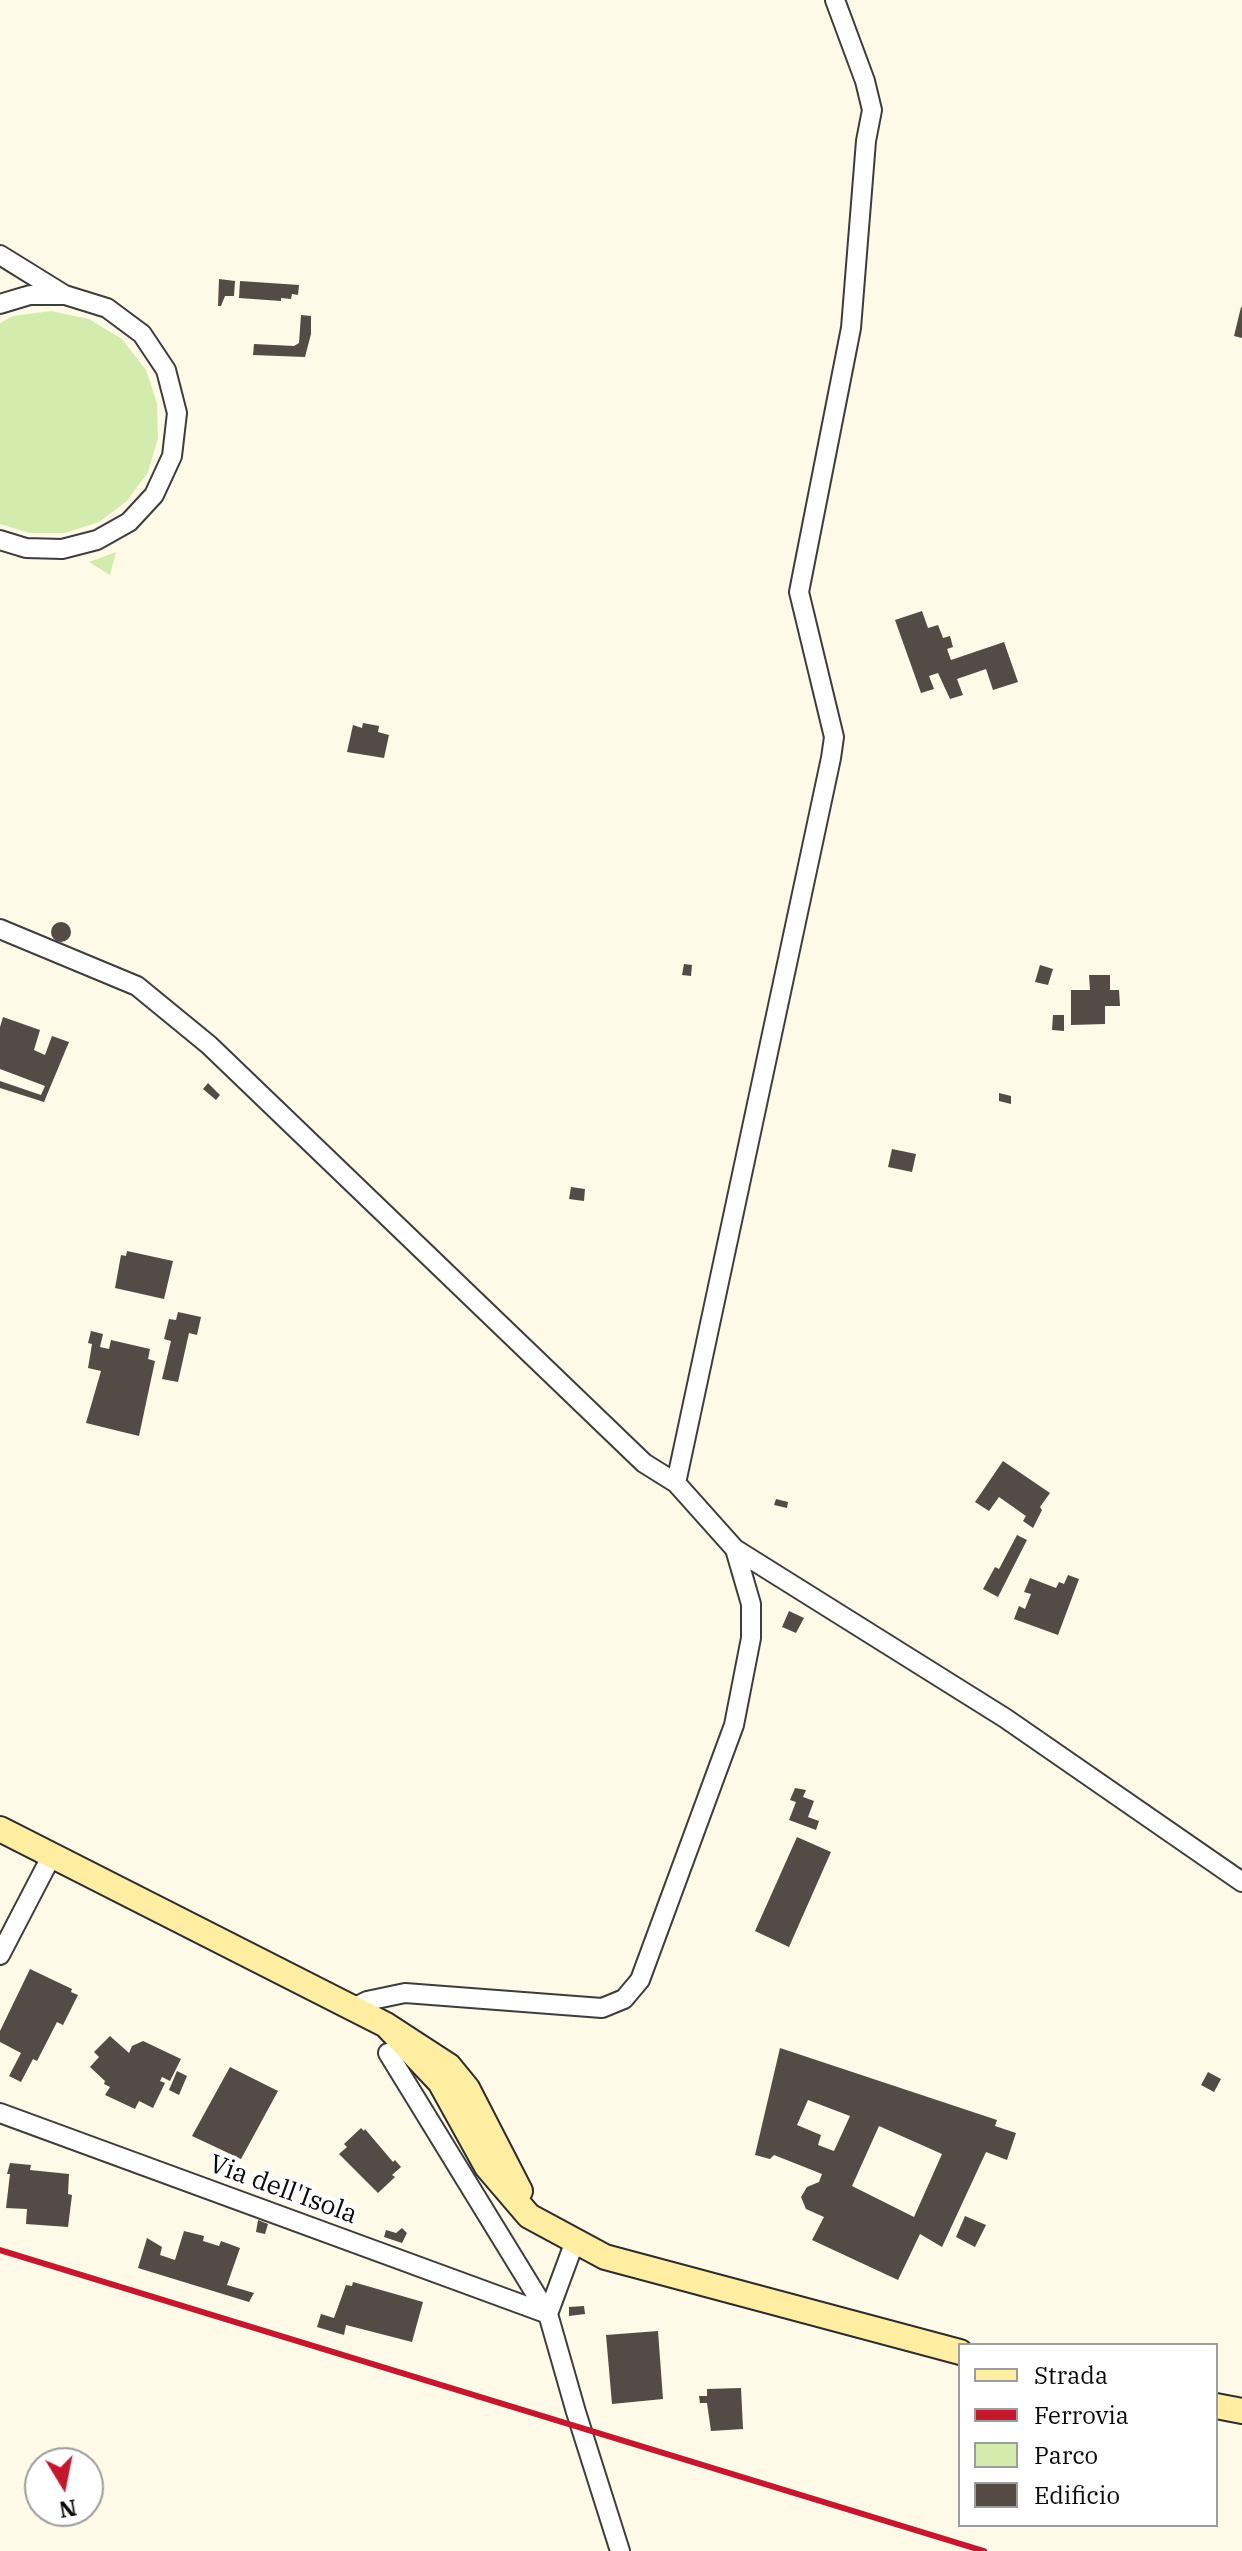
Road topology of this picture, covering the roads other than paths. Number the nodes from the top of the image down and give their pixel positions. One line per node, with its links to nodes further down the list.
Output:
1 (835, 0): 7 (street)
2 (0, 255): 3 (street)
3 (65, 295): 4 (street); 5 (street)
4 (0, 304)
5 (0, 540)
6 (0, 929): 7 (street)
7 (676, 1483): 8 (street)
8 (735, 1549): 11 (street); 13 (street)
9 (0, 1829): 10 (main road)
10 (52, 1855): 12 (street); 13 (main road)
11 (1242, 1882)
12 (0, 1955)
13 (353, 2008): 16 (main road)
14 (388, 2053): 17 (street)
15 (0, 2113): 17 (street, Via dell'Isola)
16 (575, 2241): 17 (street); 18 (main road)
17 (548, 2314): 21 (street)
18 (958, 2351)
19 (1218, 2406): 20 (main road)
20 (1242, 2411)
21 (620, 2551)

